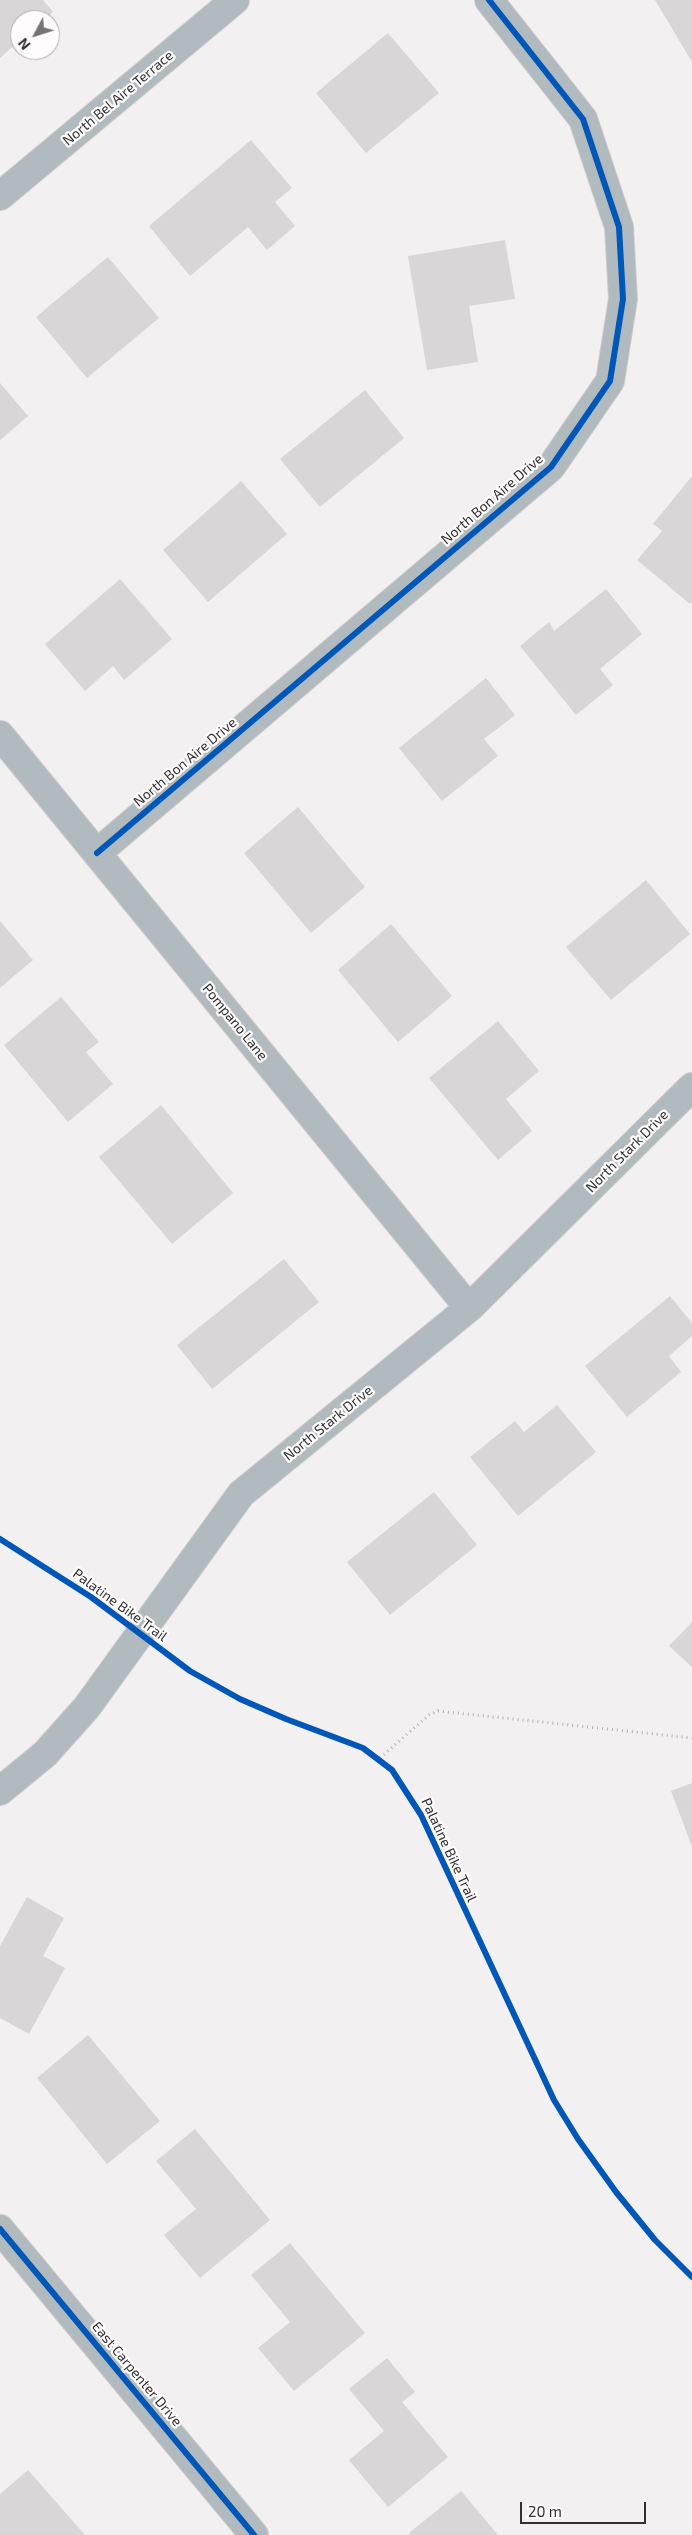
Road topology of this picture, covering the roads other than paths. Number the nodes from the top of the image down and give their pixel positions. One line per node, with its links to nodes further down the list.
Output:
1 (235, 0): 3 (street, North Bel Aire Terrace)
2 (489, 0): 5 (street, North Bon Aire Drive)
3 (0, 196)
4 (0, 736): 5 (street, Pompano Lane)
5 (97, 853): 7 (street, Pompano Lane)
6 (692, 1087): 7 (street, North Stark Drive)
7 (469, 1308): 8 (street, North Stark Drive)
8 (0, 1792)
9 (0, 2229): 10 (street, East Carpenter Drive)
10 (254, 2535)

